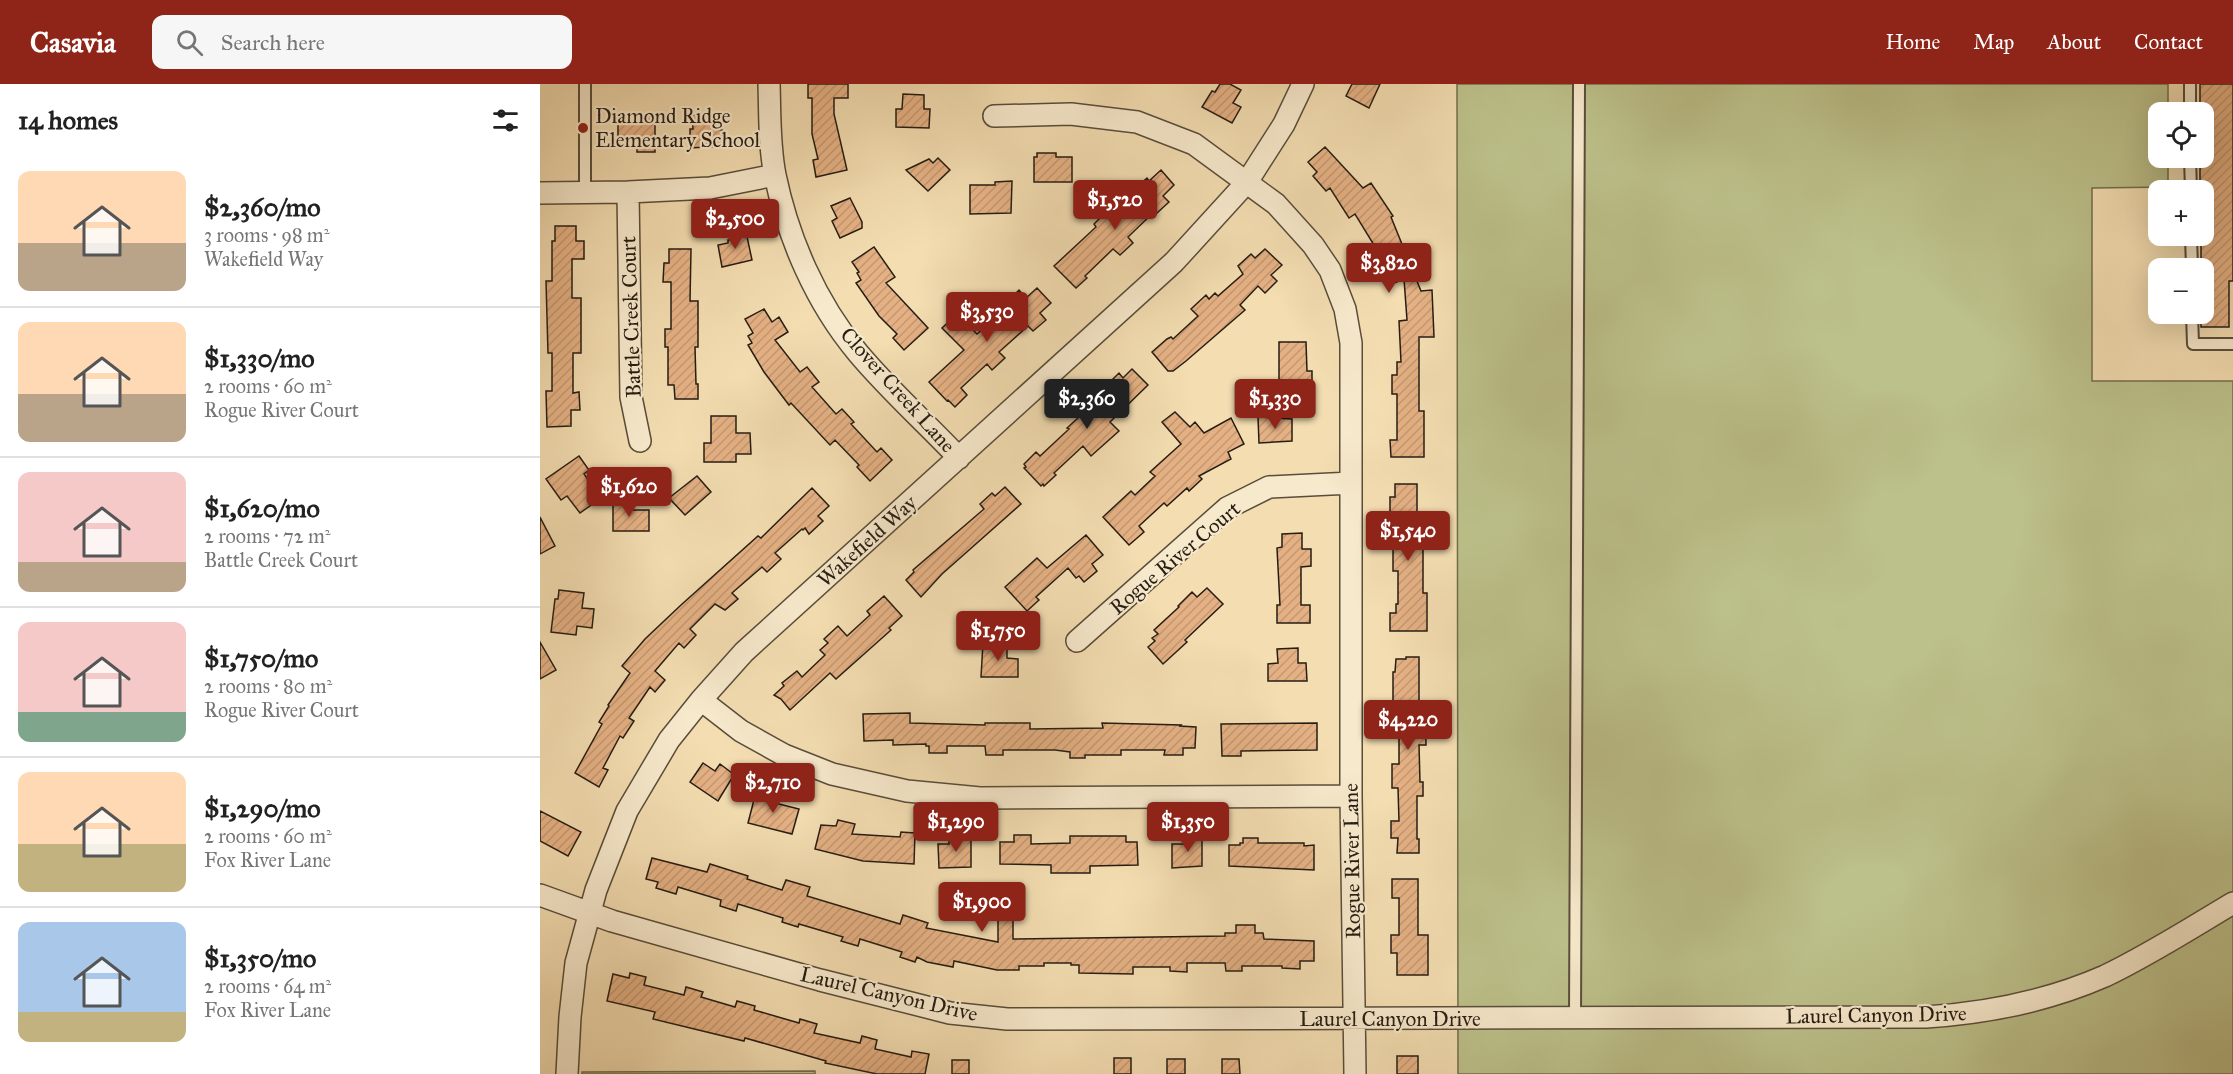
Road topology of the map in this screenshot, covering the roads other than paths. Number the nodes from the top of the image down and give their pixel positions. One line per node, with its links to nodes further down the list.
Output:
1 (585, 84): 10 (lane)
2 (770, 84): 8 (street, Clover Creek Lane)
3 (1303, 84): 9 (street, Wakefield Way)
4 (1579, 84): 24 (lane)
5 (2190, 84): 6 (lane)
6 (2190, 102)
7 (994, 116): 9 (street, Rogue River Lane)
8 (775, 175): 11 (street); 16 (street, Clover Creek Lane)
9 (1247, 182): 16 (street, Wakefield Way); 17 (street, Rogue River Lane)
10 (585, 192): 11 (street); 12 (street)
11 (628, 192): 15 (street, Battle Creek Court)
12 (540, 193)
13 (2192, 324): 14 (lane)
14 (2233, 344)
15 (640, 441)
16 (959, 458): 19 (street, Wakefield Way)
17 (1351, 483): 18 (street, Rogue River Court); 20 (street, Rogue River Lane)
18 (1077, 641)
19 (701, 700): 20 (street); 23 (street, Wakefield Way)
20 (1352, 796): 25 (street, Rogue River Lane)
21 (540, 895): 23 (street, Laurel Canyon Drive)
22 (2233, 903): 24 (street, Laurel Canyon Drive)
23 (589, 914): 25 (street, Laurel Canyon Drive); 26 (street, Wakefield Way)
24 (1575, 1018): 25 (street, Laurel Canyon Drive)
25 (1354, 1019): 27 (street, Rogue River Lane)
26 (567, 1074)
27 (1355, 1074)

